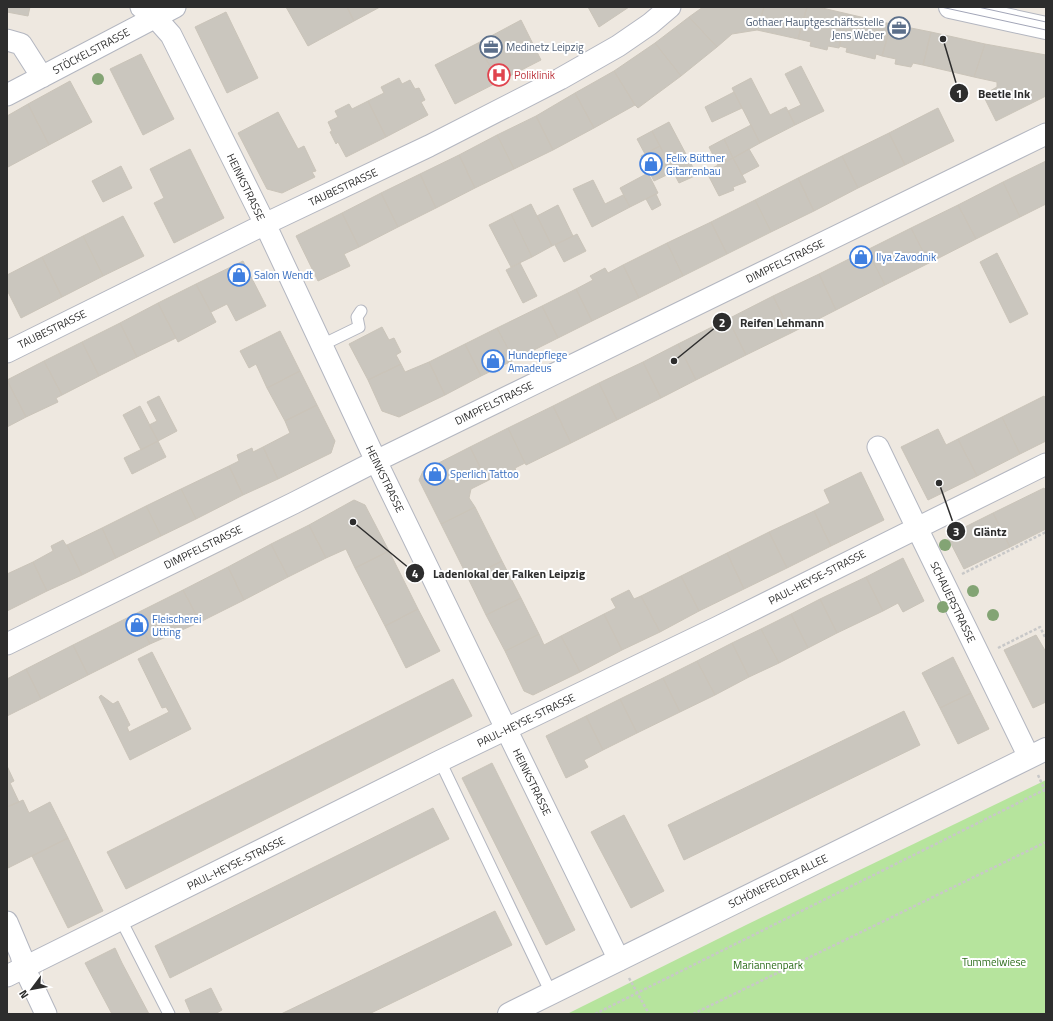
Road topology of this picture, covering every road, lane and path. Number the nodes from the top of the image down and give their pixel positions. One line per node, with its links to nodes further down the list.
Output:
1 (175, 7): 4 (street, STÖCKELSTRASSE)
2 (670, 7): 10 (street, TAUBESTRASSE)
3 (950, 7): 5 (main road)
4 (148, 12): 7 (street, STÖCKELSTRASSE); 10 (street, HEINKSTRASSE)
5 (1046, 28)
6 (7, 40): 7 (street)
7 (42, 77): 8 (street, STÖCKELSTRASSE)
8 (7, 95)
9 (1046, 134): 15 (street, DIMPFELSTRASSE)
10 (265, 224): 12 (street, HEINKSTRASSE); 13 (street, TAUBESTRASSE)
11 (361, 311): 12 (lane)
12 (322, 346): 15 (street, HEINKSTRASSE)
13 (7, 352)
14 (878, 446): 17 (street, SCHAUERSTRASSE)
15 (376, 461): 21 (street, DIMPFELSTRASSE); 23 (street, HEINKSTRASSE)
16 (1046, 464): 17 (street, PAUL-HEYSE-STRASSE)
17 (917, 528): 19 (street, SCHAUERSTRASSE); 23 (street, PAUL-HEYSE-STRASSE)
18 (1046, 532): 19 (path)
19 (943, 582): 22 (street, SCHAUERSTRASSE)
20 (1046, 639): 22 (path)
21 (7, 644)
22 (980, 657): 24 (street, SCHAUERSTRASSE)
23 (506, 730): 25 (street, PAUL-HEYSE-STRASSE); 30 (street, HEINKSTRASSE)
24 (1037, 753): 30 (main road, SCHÖNEFELDER ALLEE)
25 (440, 761): 28 (street, PAUL-HEYSE-STRASSE); 32 (lane)
26 (1046, 789): 33 (path)
27 (1046, 842): 39 (path)
28 (121, 920): 31 (street, PAUL-HEYSE-STRASSE); 35 (lane)
29 (7, 922): 31 (street)
30 (619, 960): 32 (main road, SCHÖNEFELDER ALLEE); 33 (path)
31 (15, 972): 34 (street)
32 (551, 993): 36 (main road, SCHÖNEFELDER ALLEE)
33 (637, 993): 37 (path); 38 (path)
34 (46, 1014)
35 (168, 1014)
36 (509, 1014)
37 (595, 1014)
38 (649, 1014)
39 (693, 1014)

